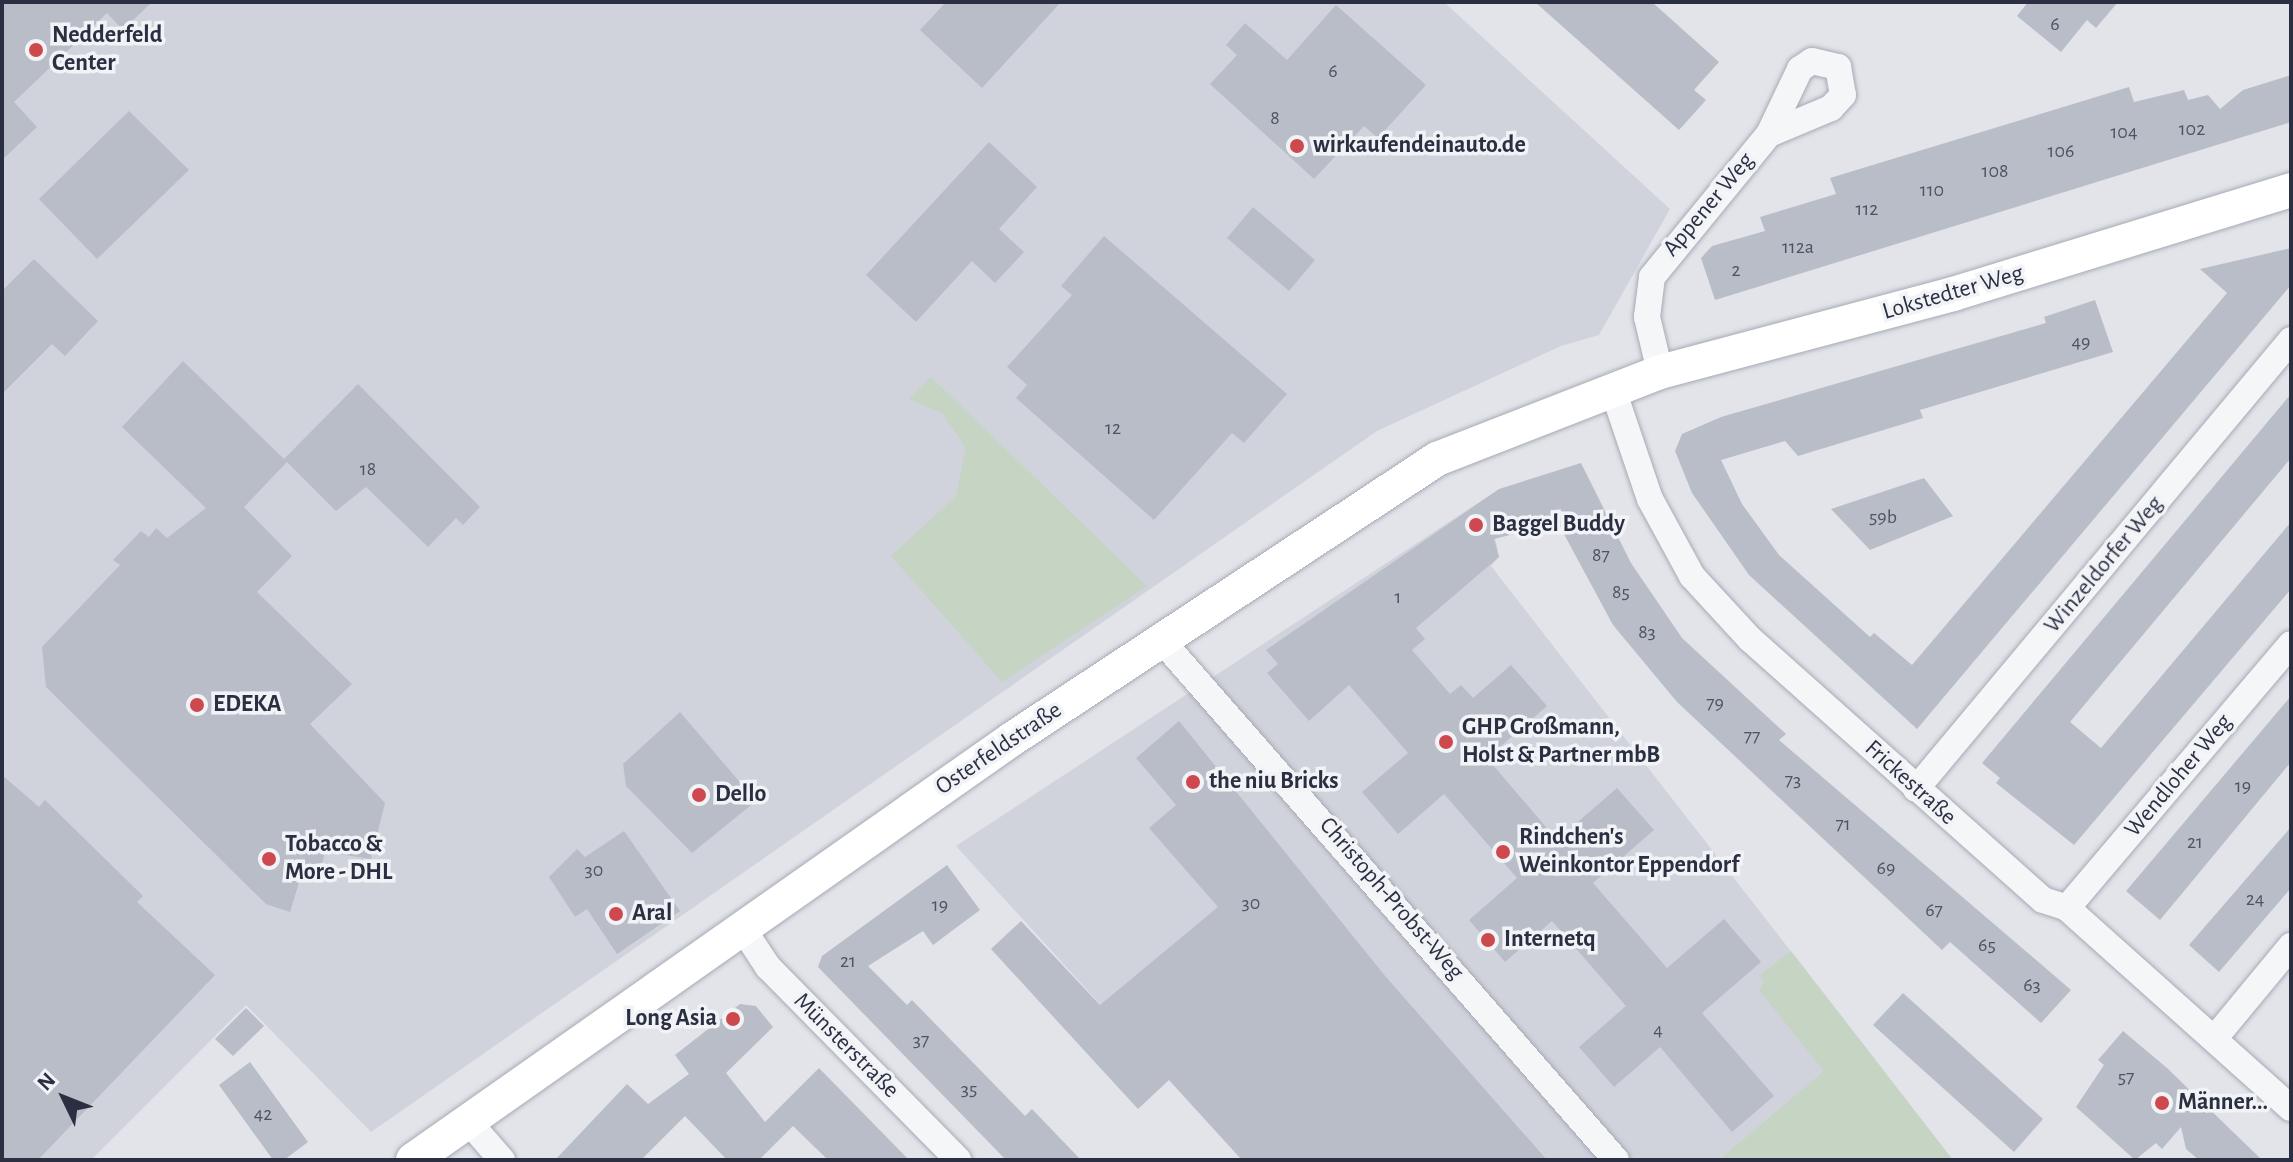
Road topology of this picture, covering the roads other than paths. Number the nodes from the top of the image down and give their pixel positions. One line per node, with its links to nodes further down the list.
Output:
1 (1769, 134): 4 (street, Appener Weg)
2 (2291, 190): 4 (main road, Lokstedter Weg)
3 (2291, 340): 8 (street, Winzeldorfer Weg)
4 (1660, 372): 5 (main road, Lokstedter Weg)
5 (1613, 390): 6 (main road, Osterfeldstraße); 8 (street, Frickestraße)
6 (1163, 642): 10 (main road, Osterfeldstraße); 18 (street, Christoph-Probst-Weg)
7 (2291, 644): 9 (street, Wendloher Weg)
8 (1916, 789): 9 (street, Frickestraße)
9 (2067, 908): 12 (street, Frickestraße)
10 (741, 926): 14 (main road, Osterfeldstraße); 17 (street, Münsterstraße)
11 (2291, 946): 12 (street)
12 (2214, 1039): 13 (street, Frickestraße)
13 (2291, 1108)
14 (468, 1121): 15 (main road, Osterfeldstraße); 16 (street)
15 (413, 1160)
16 (502, 1160)
17 (958, 1160)
18 (1616, 1160)

